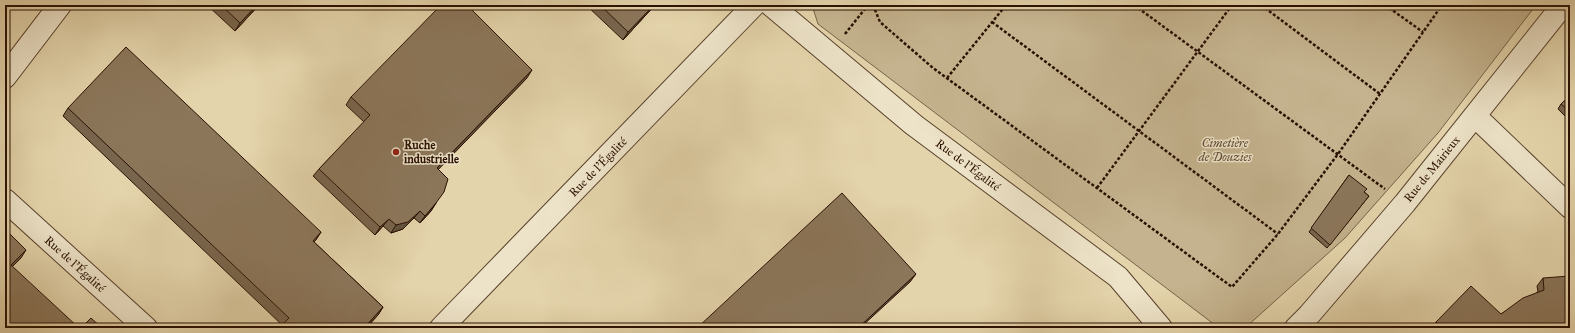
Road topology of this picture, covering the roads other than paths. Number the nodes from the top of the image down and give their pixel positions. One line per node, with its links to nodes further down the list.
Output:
1 (60, 5): 5 (street)
2 (754, 5): 10 (street, Rue de l'Égalité)
3 (771, 5): 11 (street, Rue de l'Égalité)
4 (1563, 5): 6 (street, Rue de Mairieux)
5 (5, 78)
6 (1475, 116): 8 (street); 12 (street, Rue de Mairieux)
7 (5, 200): 9 (street, Rue de l'Égalité)
8 (1570, 208)
9 (146, 328)
10 (441, 328)
11 (1161, 328)
12 (1296, 328)

